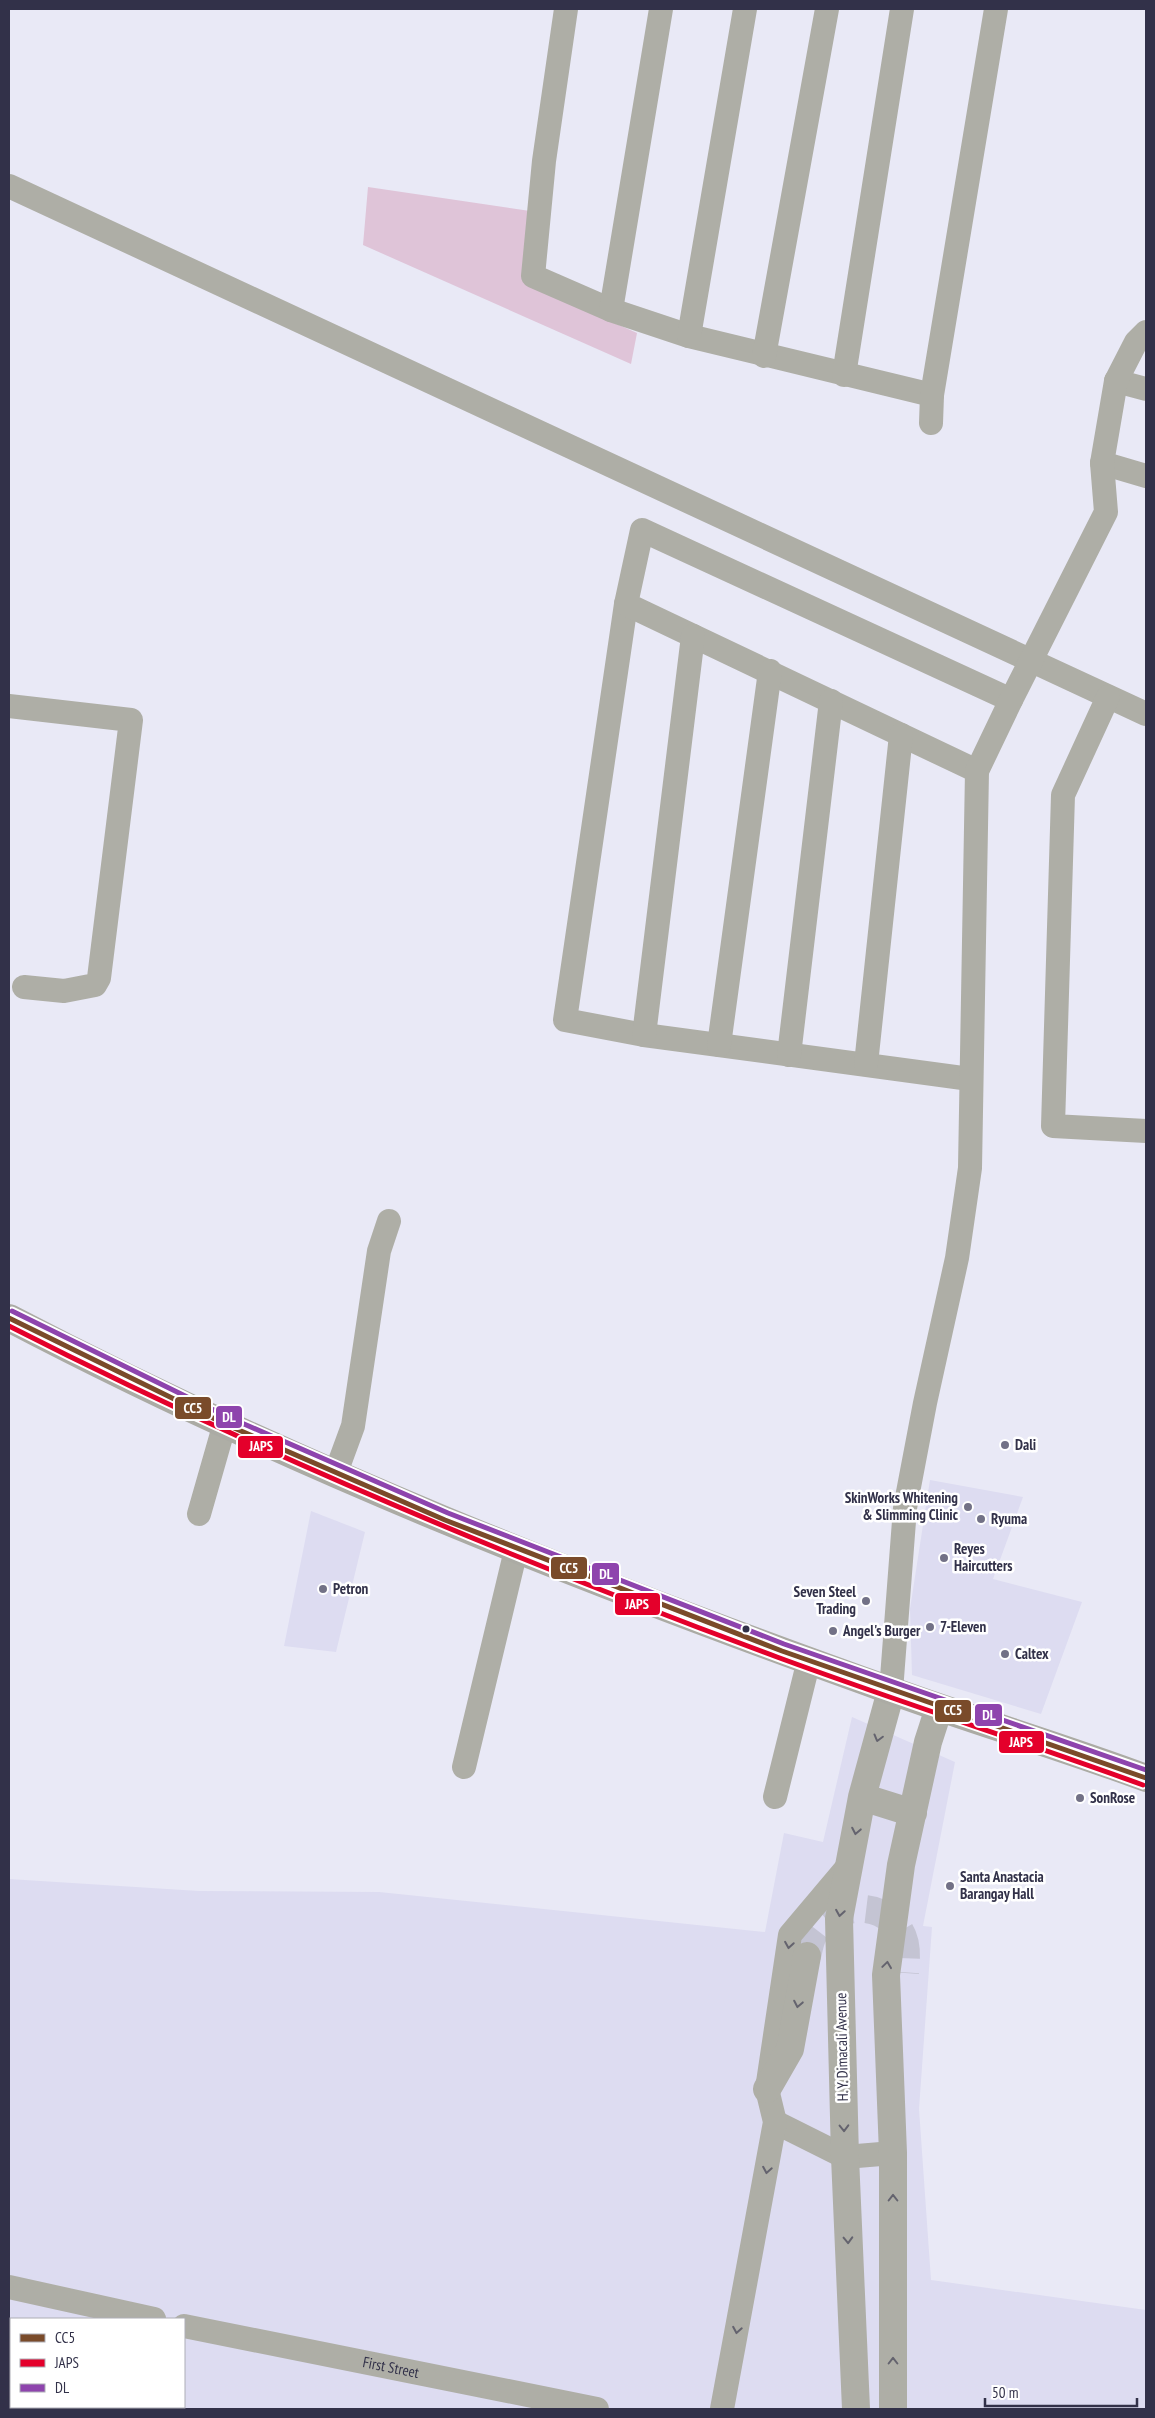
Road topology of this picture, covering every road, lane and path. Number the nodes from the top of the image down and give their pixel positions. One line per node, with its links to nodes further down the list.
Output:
1 (566, 9): 8 (street)
2 (661, 9): 8 (street)
3 (745, 9): 10 (street)
4 (827, 9): 11 (street)
5 (902, 9): 12 (street)
6 (996, 9): 15 (street)
7 (9, 186): 21 (street)
8 (611, 310): 10 (street)
9 (1146, 332): 13 (street)
10 (689, 336): 11 (street)
11 (764, 356): 12 (street)
12 (844, 375): 15 (street)
13 (1116, 381): 14 (street); 17 (street)
14 (1146, 389)
15 (932, 395): 16 (street)
16 (931, 423)
17 (1102, 463): 18 (street); 21 (street)
18 (1146, 476)
19 (626, 604): 20 (street); 24 (street); 31 (street)
20 (693, 636): 22 (street); 31 (street)
21 (1032, 661): 23 (street); 24 (street)
22 (770, 671): 25 (street); 32 (street)
23 (1108, 697): 27 (street); 36 (street)
24 (1011, 700): 29 (street)
25 (831, 702): 28 (street); 33 (street)
26 (9, 706): 30 (street)
27 (1146, 714)
28 (901, 735): 29 (street); 34 (street)
29 (978, 771): 35 (street)
30 (24, 988)
31 (644, 1035): 32 (street)
32 (720, 1045): 33 (street)
33 (789, 1055): 34 (street)
34 (866, 1064): 35 (street)
35 (970, 1079): 44 (street)
36 (1146, 1130)
37 (389, 1221): 40 (street)
38 (9, 1318): 39 (highway)
39 (225, 1424): 40 (highway); 41 (street)
40 (336, 1475): 42 (highway)
41 (199, 1514)
42 (516, 1550): 43 (highway); 46 (street)
43 (809, 1660): 44 (highway); 48 (street)
44 (891, 1691): 45 (highway); 49 (street, H. Y. Dimacali Avenue, one-way to 49)
45 (939, 1708): 47 (highway); 50 (street)
46 (464, 1767)
47 (1146, 1778)
48 (775, 1797)
49 (862, 1797): 50 (street); 51 (street, H. Y. Dimacali Avenue, one-way to 51)
50 (913, 1813): 55 (street, one-way to 50)
51 (849, 1865): 54 (street, one-way to 54); 58 (street, H. Y. Dimacali Avenue, one-way to 58)
52 (807, 1956): 54 (street, one-way to 54)
53 (905, 1972): 55 (street)
54 (767, 2089): 56 (street)
55 (890, 2099): 57 (street)
56 (775, 2122): 58 (street); 63 (street, one-way to 63)
57 (892, 2153): 58 (street); 65 (street, one-way to 57)
58 (845, 2157): 64 (street, H. Y. Dimacali Avenue, one-way to 64)
59 (9, 2287): 60 (street)
60 (149, 2318)
61 (185, 2326): 62 (street, First Street)
62 (597, 2409)
63 (722, 2409)
64 (856, 2409)
65 (893, 2409)

